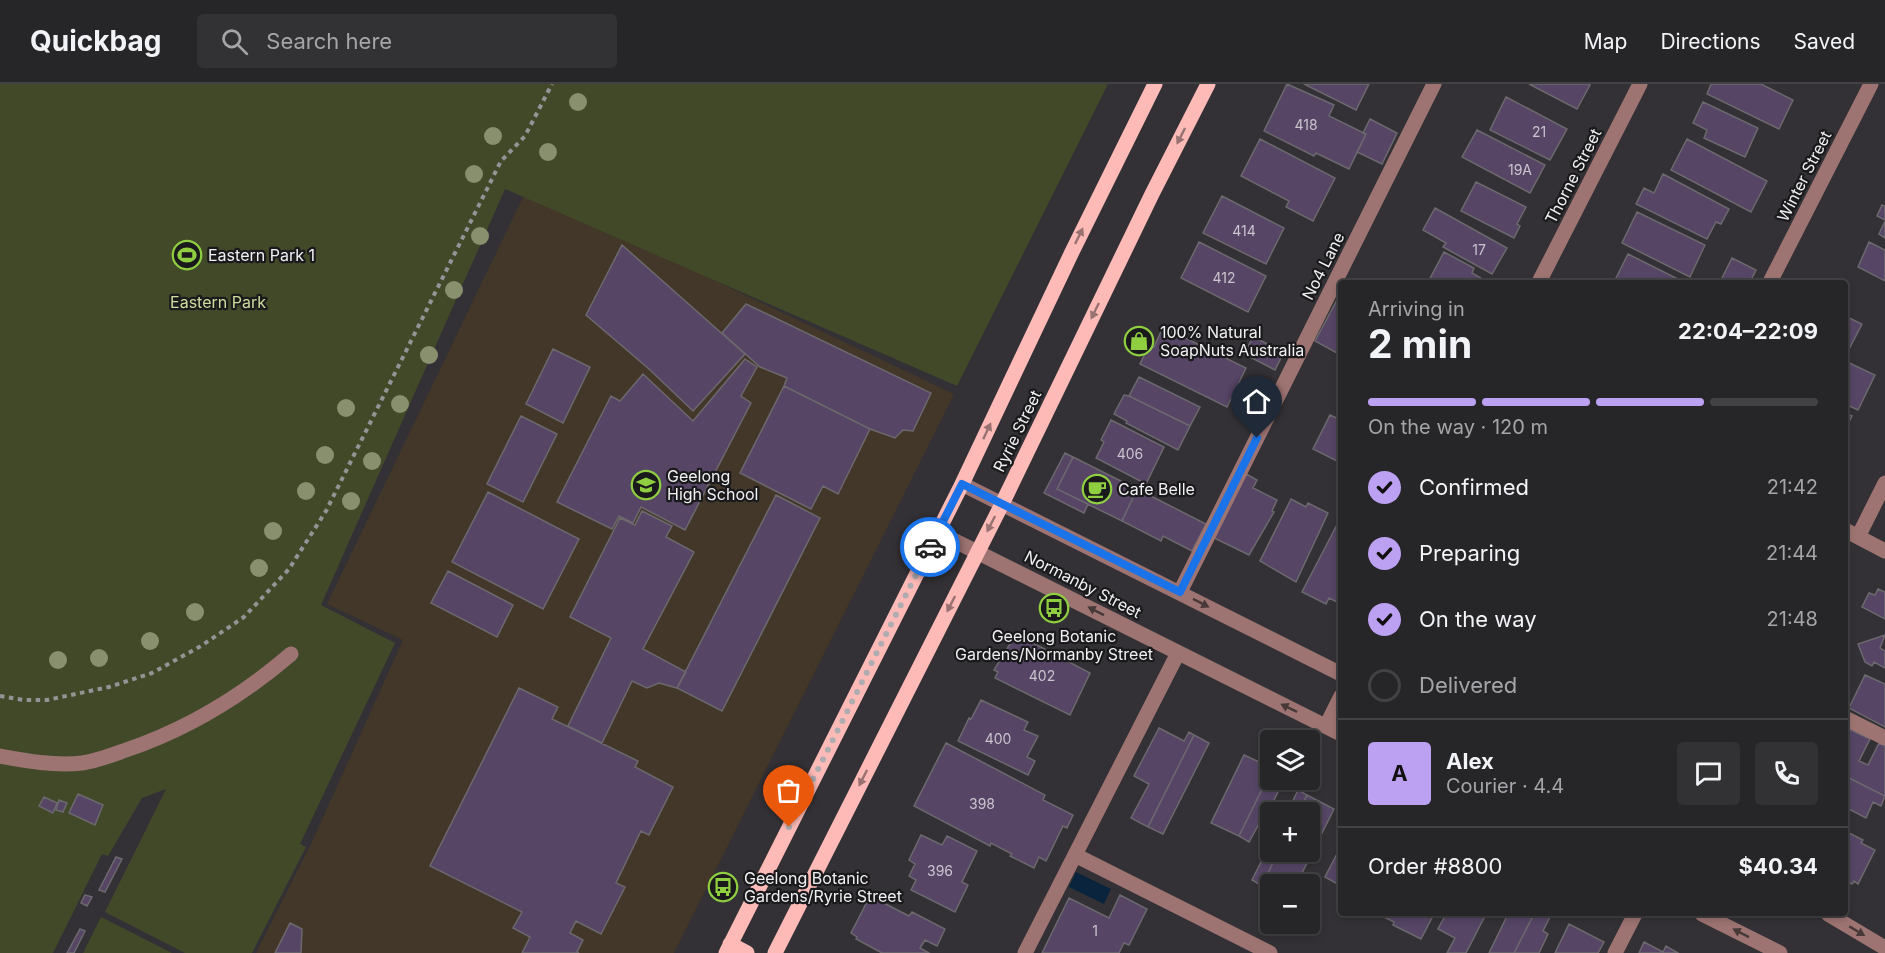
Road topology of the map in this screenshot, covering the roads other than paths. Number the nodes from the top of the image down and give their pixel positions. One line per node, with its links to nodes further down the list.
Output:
1 (1155, 84): 9 (main road, Ryrie Street, one-way to 1)
2 (1208, 84): 10 (main road, Ryrie Street, one-way to 10)
3 (1434, 84): 15 (street, No4 Lane)
4 (1640, 84): 6 (street, Thorne Street)
5 (1871, 84): 7 (street, Winter Street)
6 (1540, 280)
7 (1771, 280)
8 (1885, 483): 12 (street)
9 (962, 484): 10 (street); 11 (main road, Ryrie Street)
10 (1002, 504): 13 (main road, Ryrie Street, one-way to 13); 15 (street)
11 (937, 532): 13 (street, Normanby Street); 30 (main road, Ryrie Street)
12 (1851, 533): 14 (street)
13 (978, 551): 16 (street, Normanby Street, one-way to 13); 32 (main road, Ryrie Street, one-way to 32)
14 (1885, 551)
15 (1180, 592): 18 (street, one-way to 18)
16 (1178, 653): 21 (street, Normanby Street, one-way to 16); 25 (street)
17 (291, 654): 24 (street)
18 (1338, 672)
19 (1338, 702): 21 (street)
20 (1848, 720): 23 (street)
21 (1326, 726): 22 (street, Normanby Street)
22 (1338, 732)
23 (1885, 738)
24 (0, 756)
25 (1075, 855): 33 (street); 34 (street)
26 (1634, 916): 35 (street)
27 (1706, 916): 36 (street, one-way to 27)
28 (1831, 916): 29 (street, one-way to 29)
29 (1885, 948)
30 (728, 949): 31 (main road)
31 (747, 953)
32 (775, 953)
33 (1025, 953)
34 (1270, 953)
35 (1615, 953)
36 (1780, 953)

